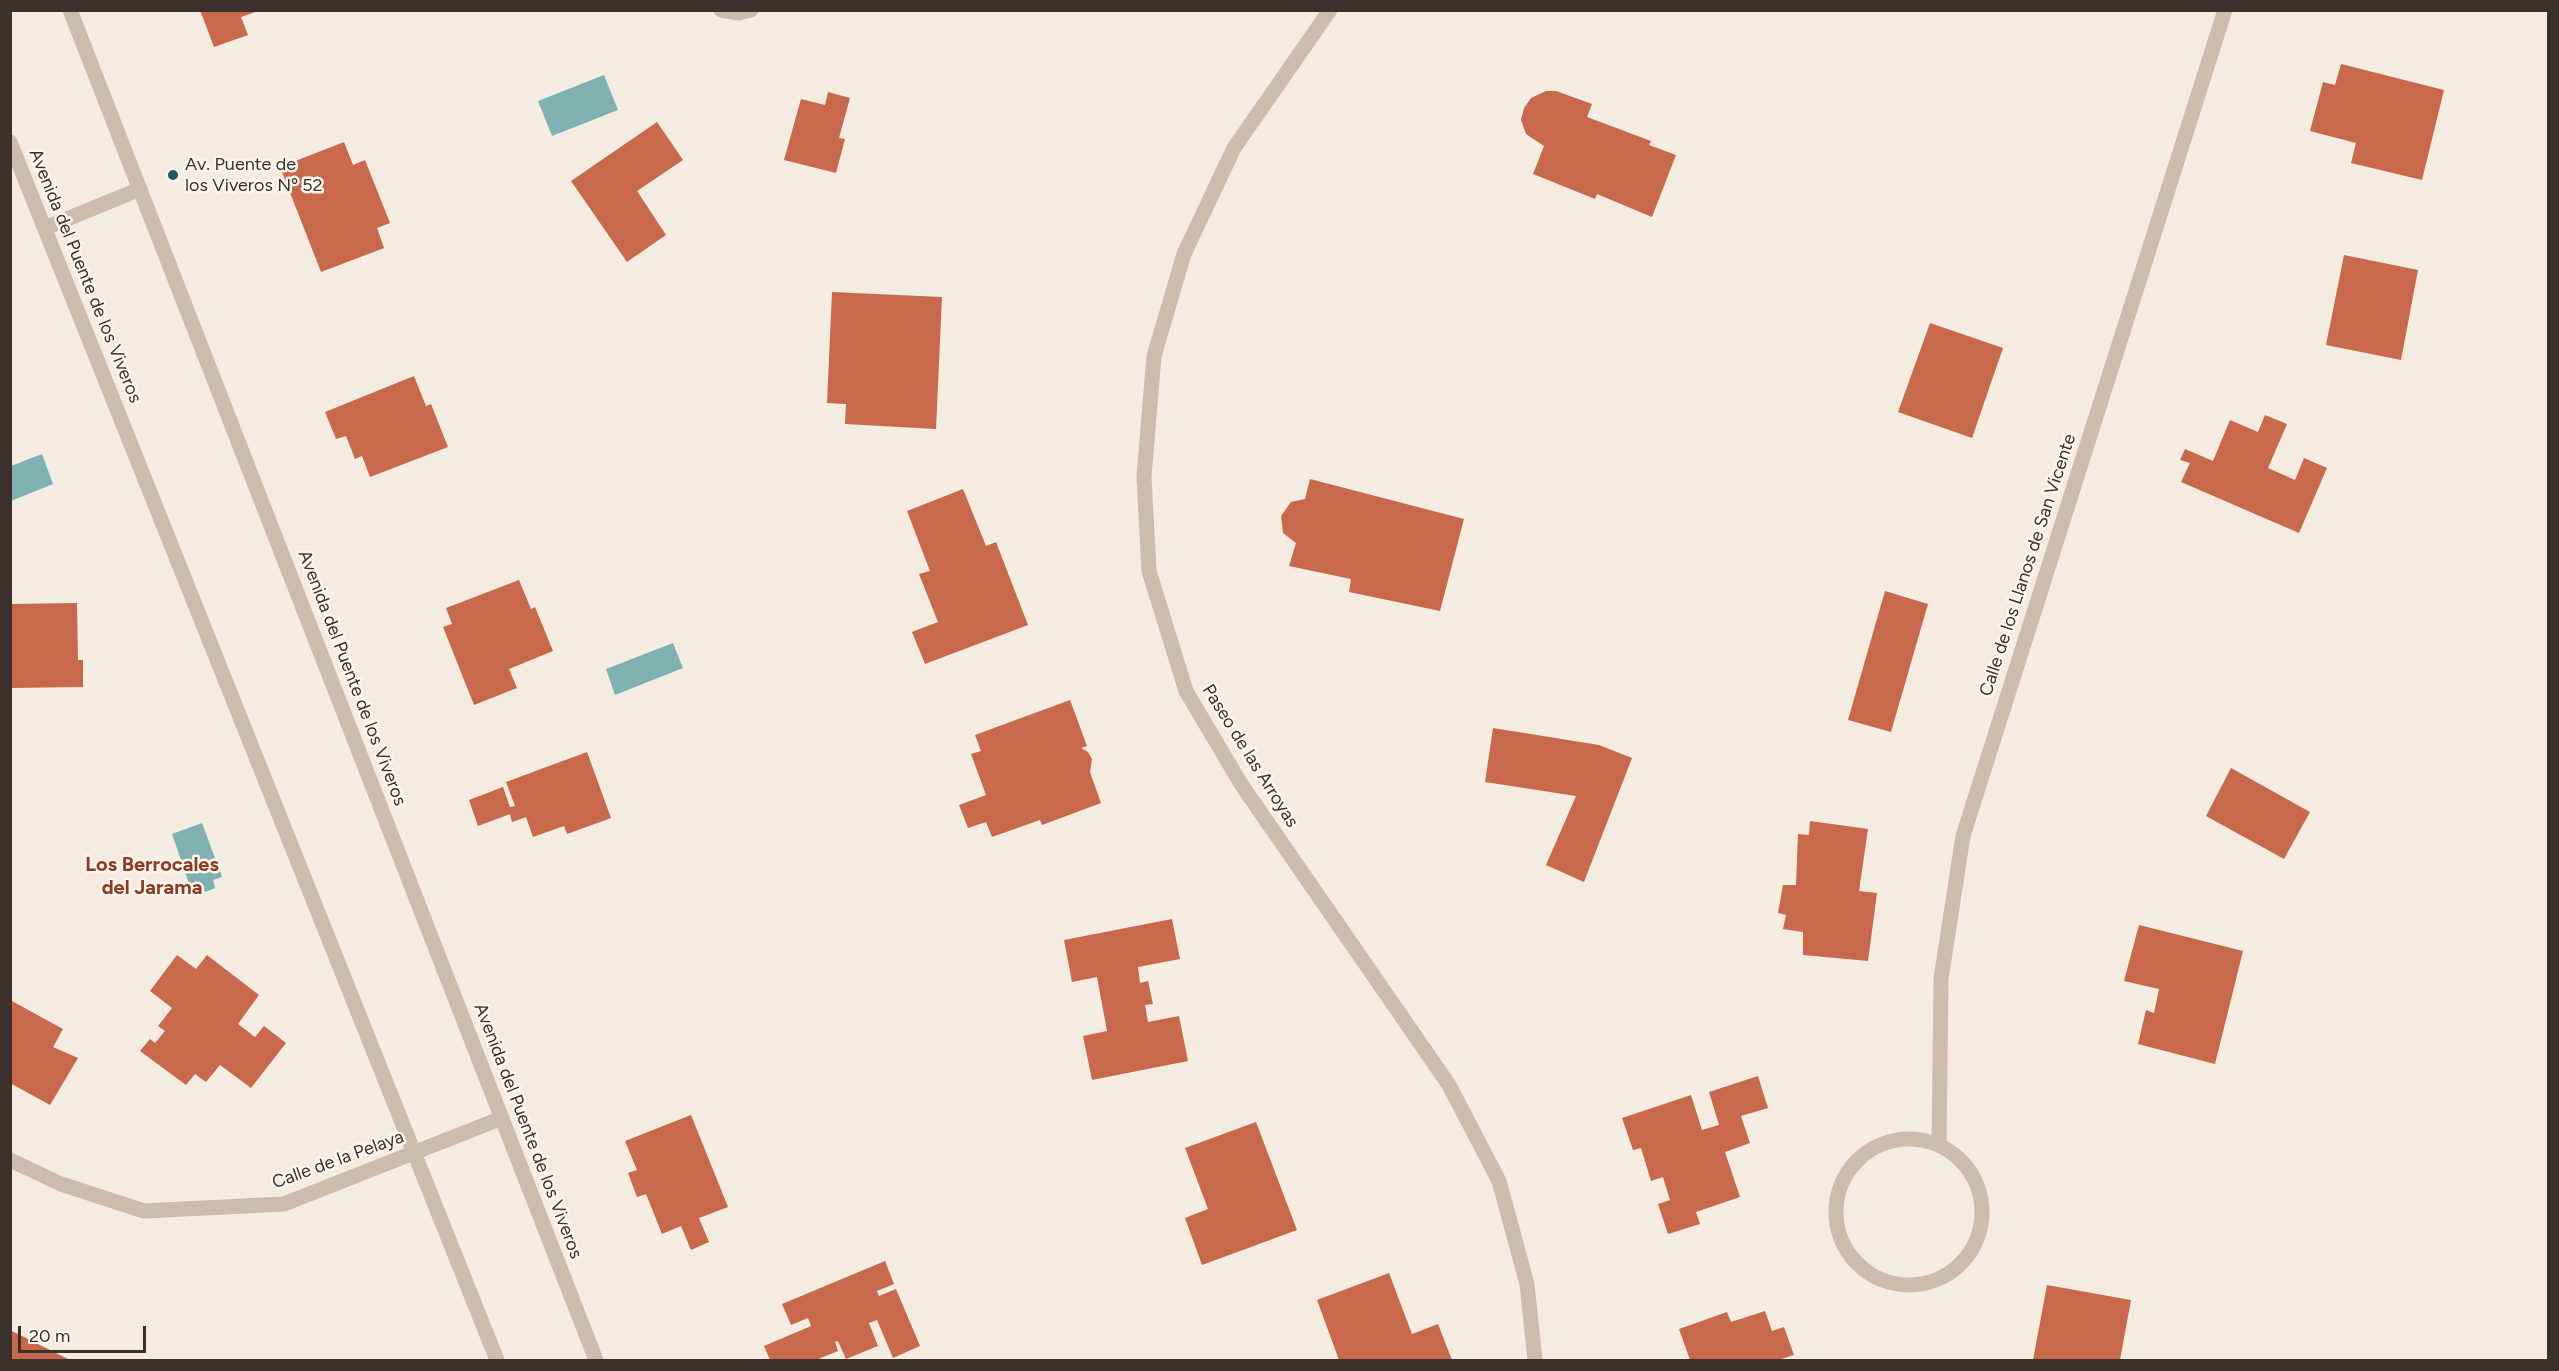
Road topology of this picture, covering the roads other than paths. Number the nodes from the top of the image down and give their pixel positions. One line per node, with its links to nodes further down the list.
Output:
1 (70, 10): 7 (street, Avenida del Puente de los Viveros)
2 (722, 10): 3 (street)
3 (751, 10)
4 (1330, 10): 15 (street, Paseo de las Arroyas)
5 (2225, 10): 10 (street, Calle de los Llanos de San Vicente)
6 (10, 142): 8 (street, Avenida del Puente de los Viveros)
7 (140, 189): 8 (street); 9 (street, Avenida del Puente de los Viveros)
8 (45, 228): 11 (street, Avenida del Puente de los Viveros)
9 (502, 1118): 11 (street, Calle de la Pelaya); 14 (street, Avenida del Puente de los Viveros)
10 (1939, 1144): 10 (street)
11 (416, 1152): 12 (street, Calle de la Pelaya); 13 (street, Avenida del Puente de los Viveros)
12 (10, 1160)
13 (496, 1360)
14 (596, 1360)
15 (1535, 1360)

